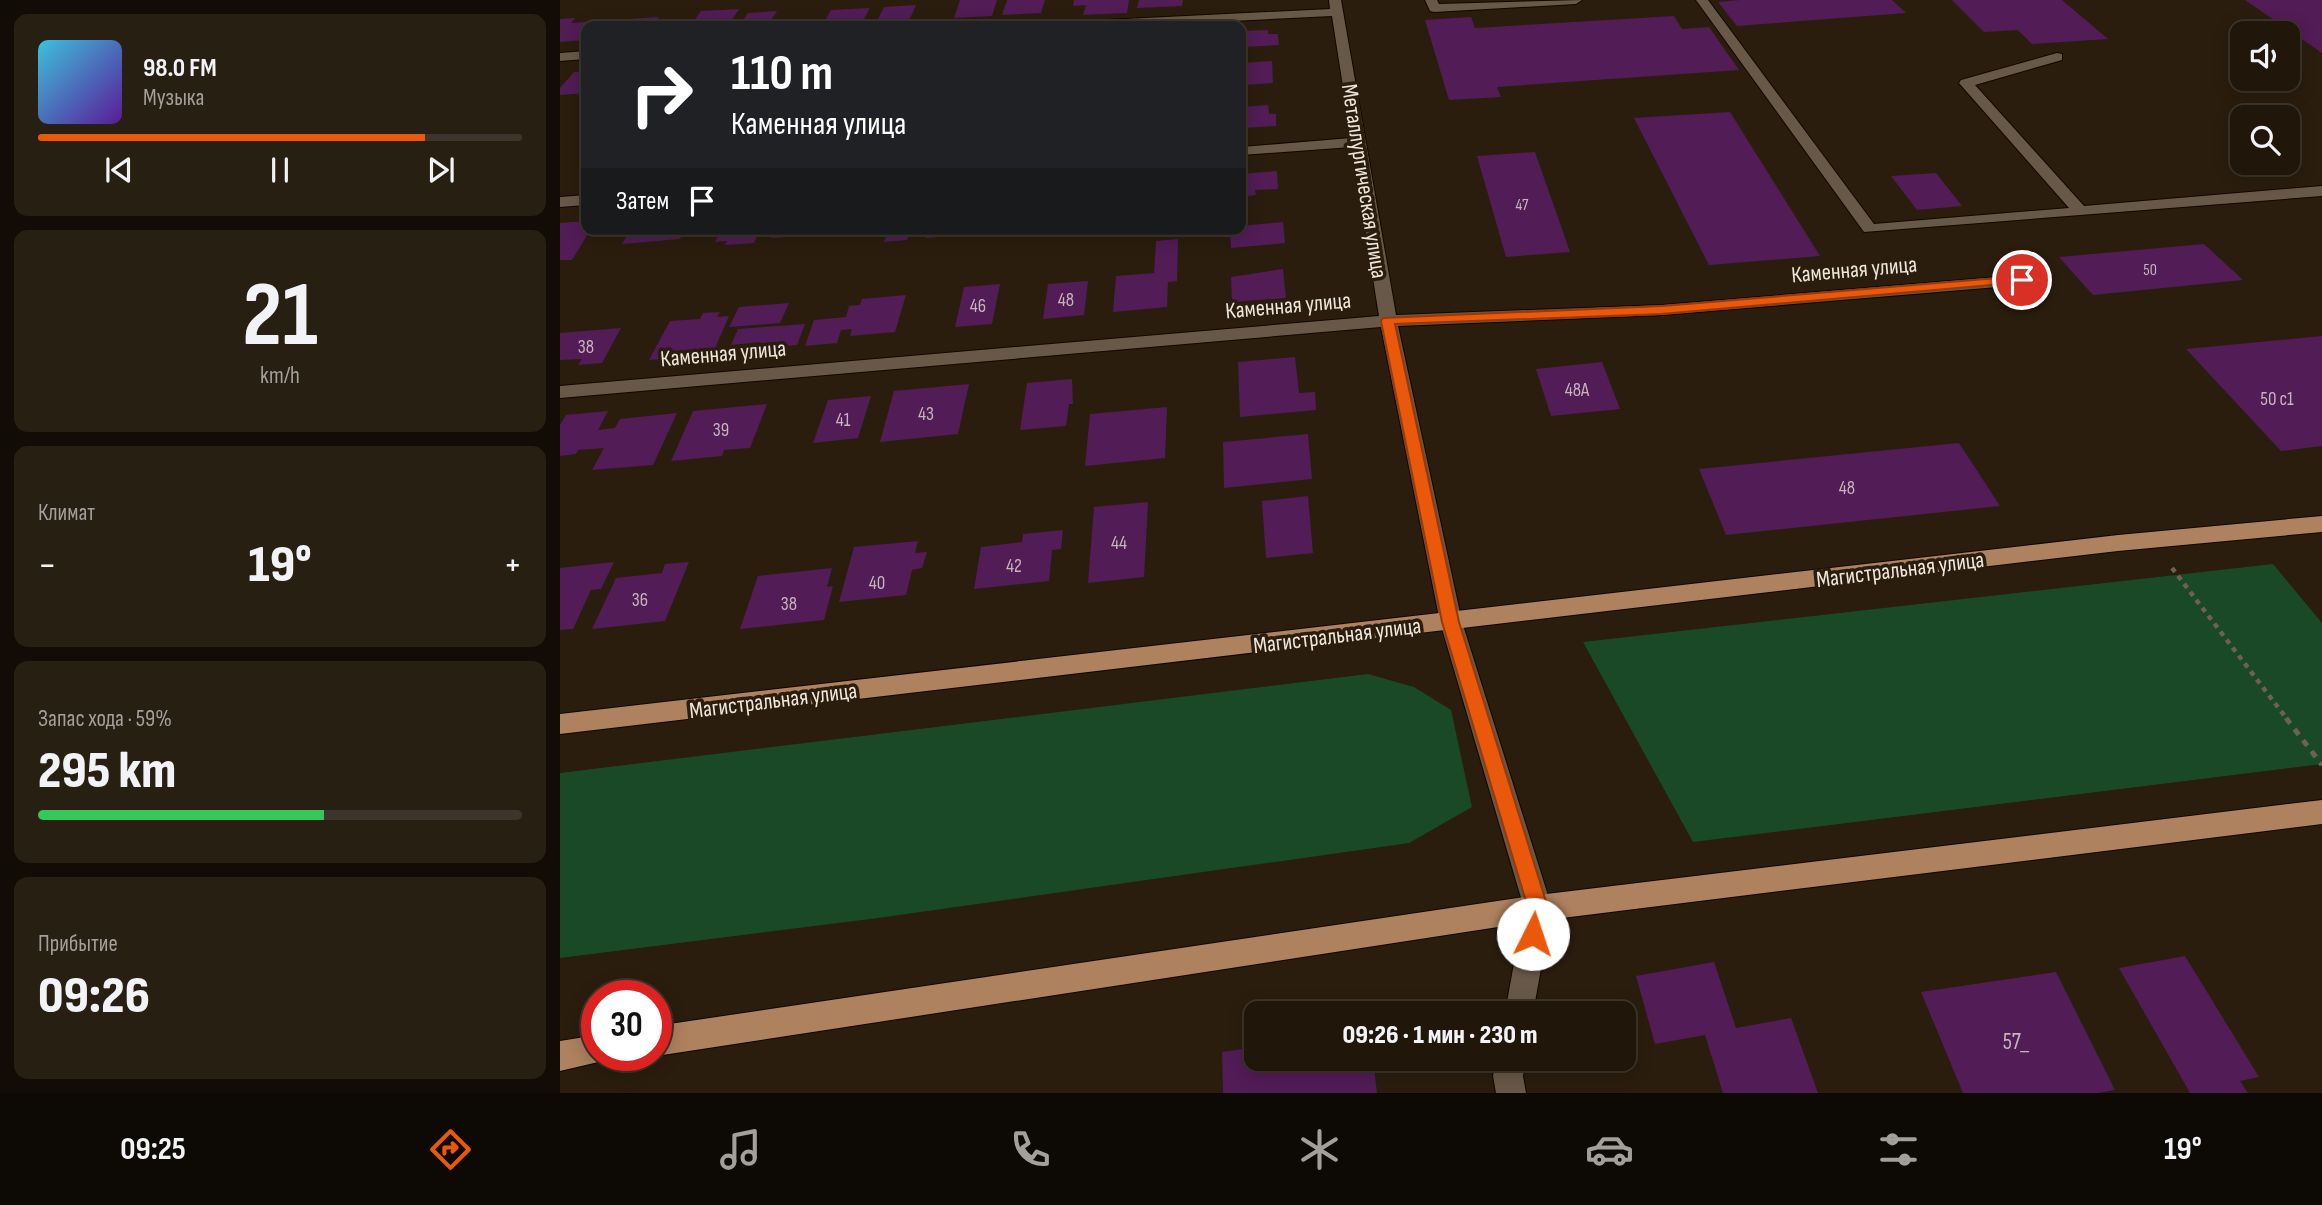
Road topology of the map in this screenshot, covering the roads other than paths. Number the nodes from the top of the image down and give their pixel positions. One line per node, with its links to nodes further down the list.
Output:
1 (1431, 0): 2 (street)
2 (1576, 0)
3 (1702, 0): 14 (street)
4 (1336, 6): 5 (street); 9 (street, Металлургическая улица)
5 (1133, 21)
6 (581, 55): 7 (street)
7 (560, 57)
8 (2057, 57): 14 (street)
9 (1360, 142): 10 (street); 16 (street, Металлургическая улица)
10 (1246, 151)
11 (2322, 191): 14 (street)
12 (581, 200): 13 (street)
13 (560, 202)
14 (2079, 210)
15 (2022, 280): 16 (street, Каменная улица)
16 (1388, 321): 17 (street, Каменная улица); 19 (street, Металлургическая улица)
17 (560, 392)
18 (2322, 524): 19 (main road, Магистральная улица)
19 (1451, 622): 20 (main road, Магистральная улица); 22 (street, Металлургическая улица)
20 (560, 724)
21 (2322, 812): 22 (main road)
22 (1538, 908): 23 (street, Металлургическая улица); 24 (main road)
23 (1521, 1001)
24 (672, 1039)
25 (581, 1053): 26 (main road)
26 (560, 1056)
27 (1508, 1071): 28 (street)
28 (1511, 1093)

